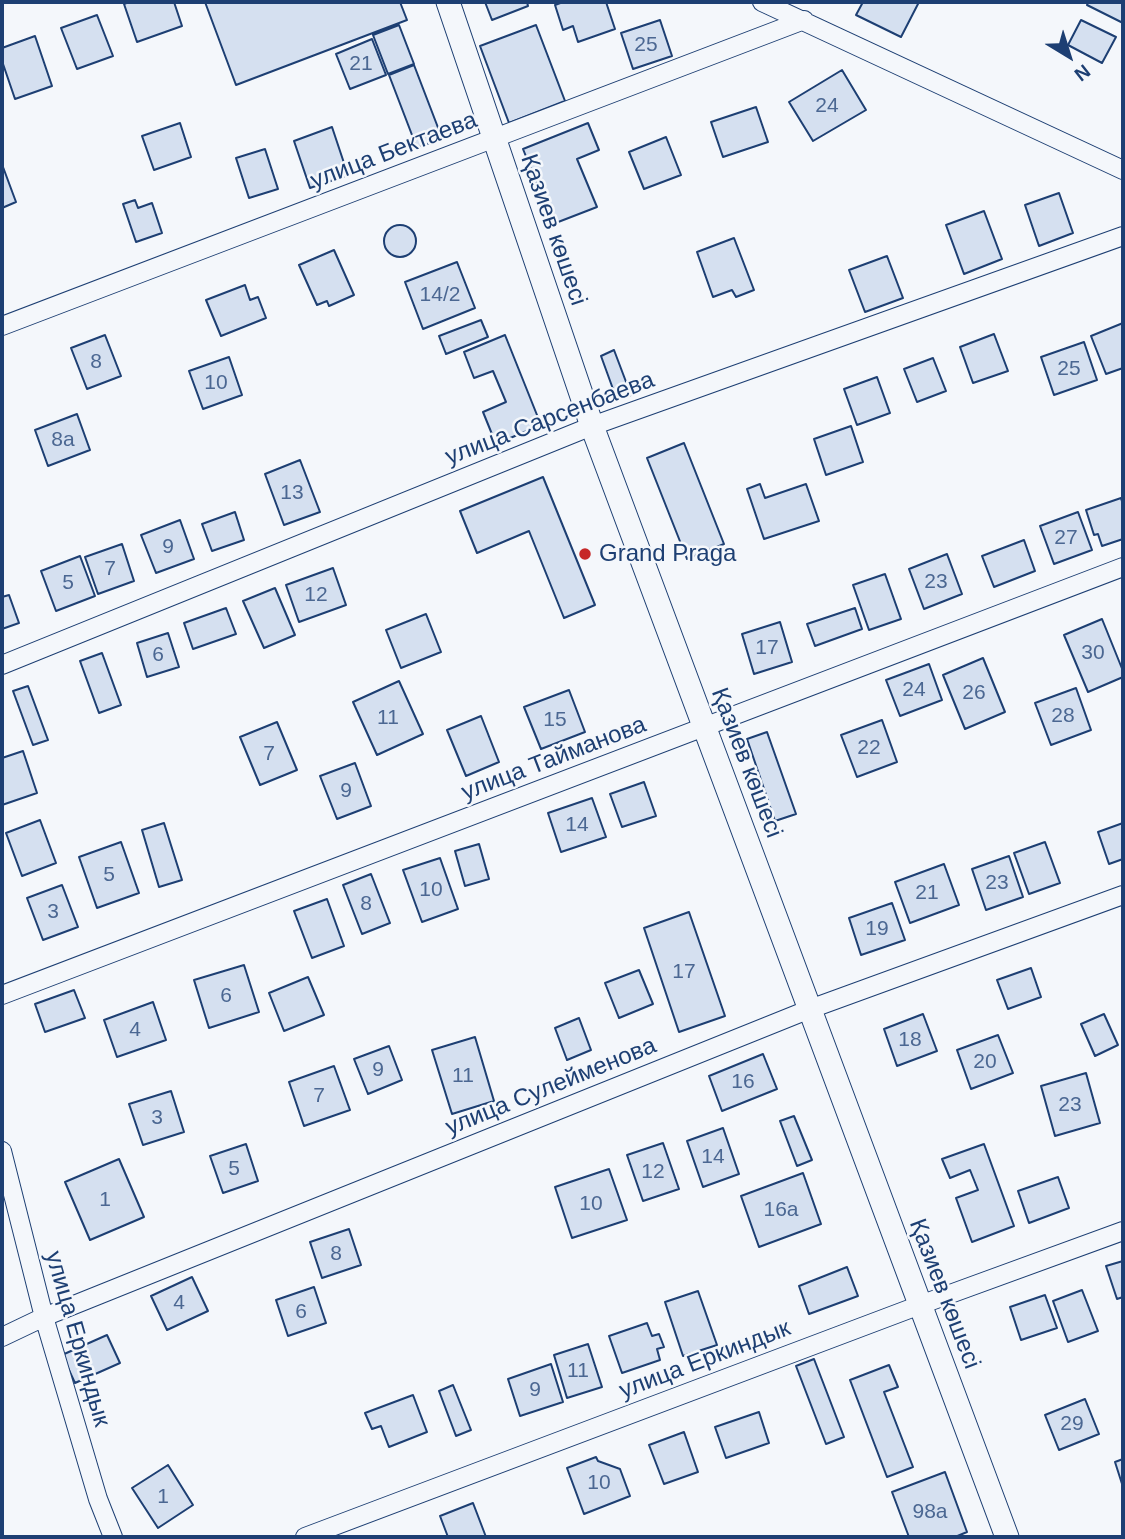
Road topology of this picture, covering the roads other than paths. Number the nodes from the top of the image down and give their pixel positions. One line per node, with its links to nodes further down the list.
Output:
1 (447, 2): 4 (street, Қазиев көшесі)
2 (762, 2): 3 (street)
3 (804, 20): 4 (street, улица Бектаева); 5 (street)
4 (494, 139): 7 (street, улица Бектаева); 8 (street, Қазиев көшесі)
5 (1123, 170)
6 (1123, 236): 8 (street, улица Сарсенбаева)
7 (2, 326)
8 (592, 426): 10 (street, улица Сарсенбаева); 11 (street, Қазиев көшесі)
9 (1123, 567): 11 (street, улица Тайманова)
10 (2, 665)
11 (705, 728): 13 (street, улица Тайманова); 14 (street, Қазиев көшесі)
12 (1123, 895): 14 (street, улица Сулейменова)
13 (2, 995)
14 (810, 1009): 17 (street, Қазиев көшесі); 18 (street, улица Сулейменова)
15 (2, 1151): 18 (street, улица Еркиндык)
16 (1123, 1231): 17 (street, улица Еркиндык)
17 (920, 1305): 21 (street, улица Еркиндык); 22 (street, Қазиев көшесі)
18 (44, 1317): 19 (street, улица Сулейменова); 20 (street, улица Еркиндык)
19 (2, 1337)
20 (113, 1537)
21 (305, 1537)
22 (1007, 1537)

